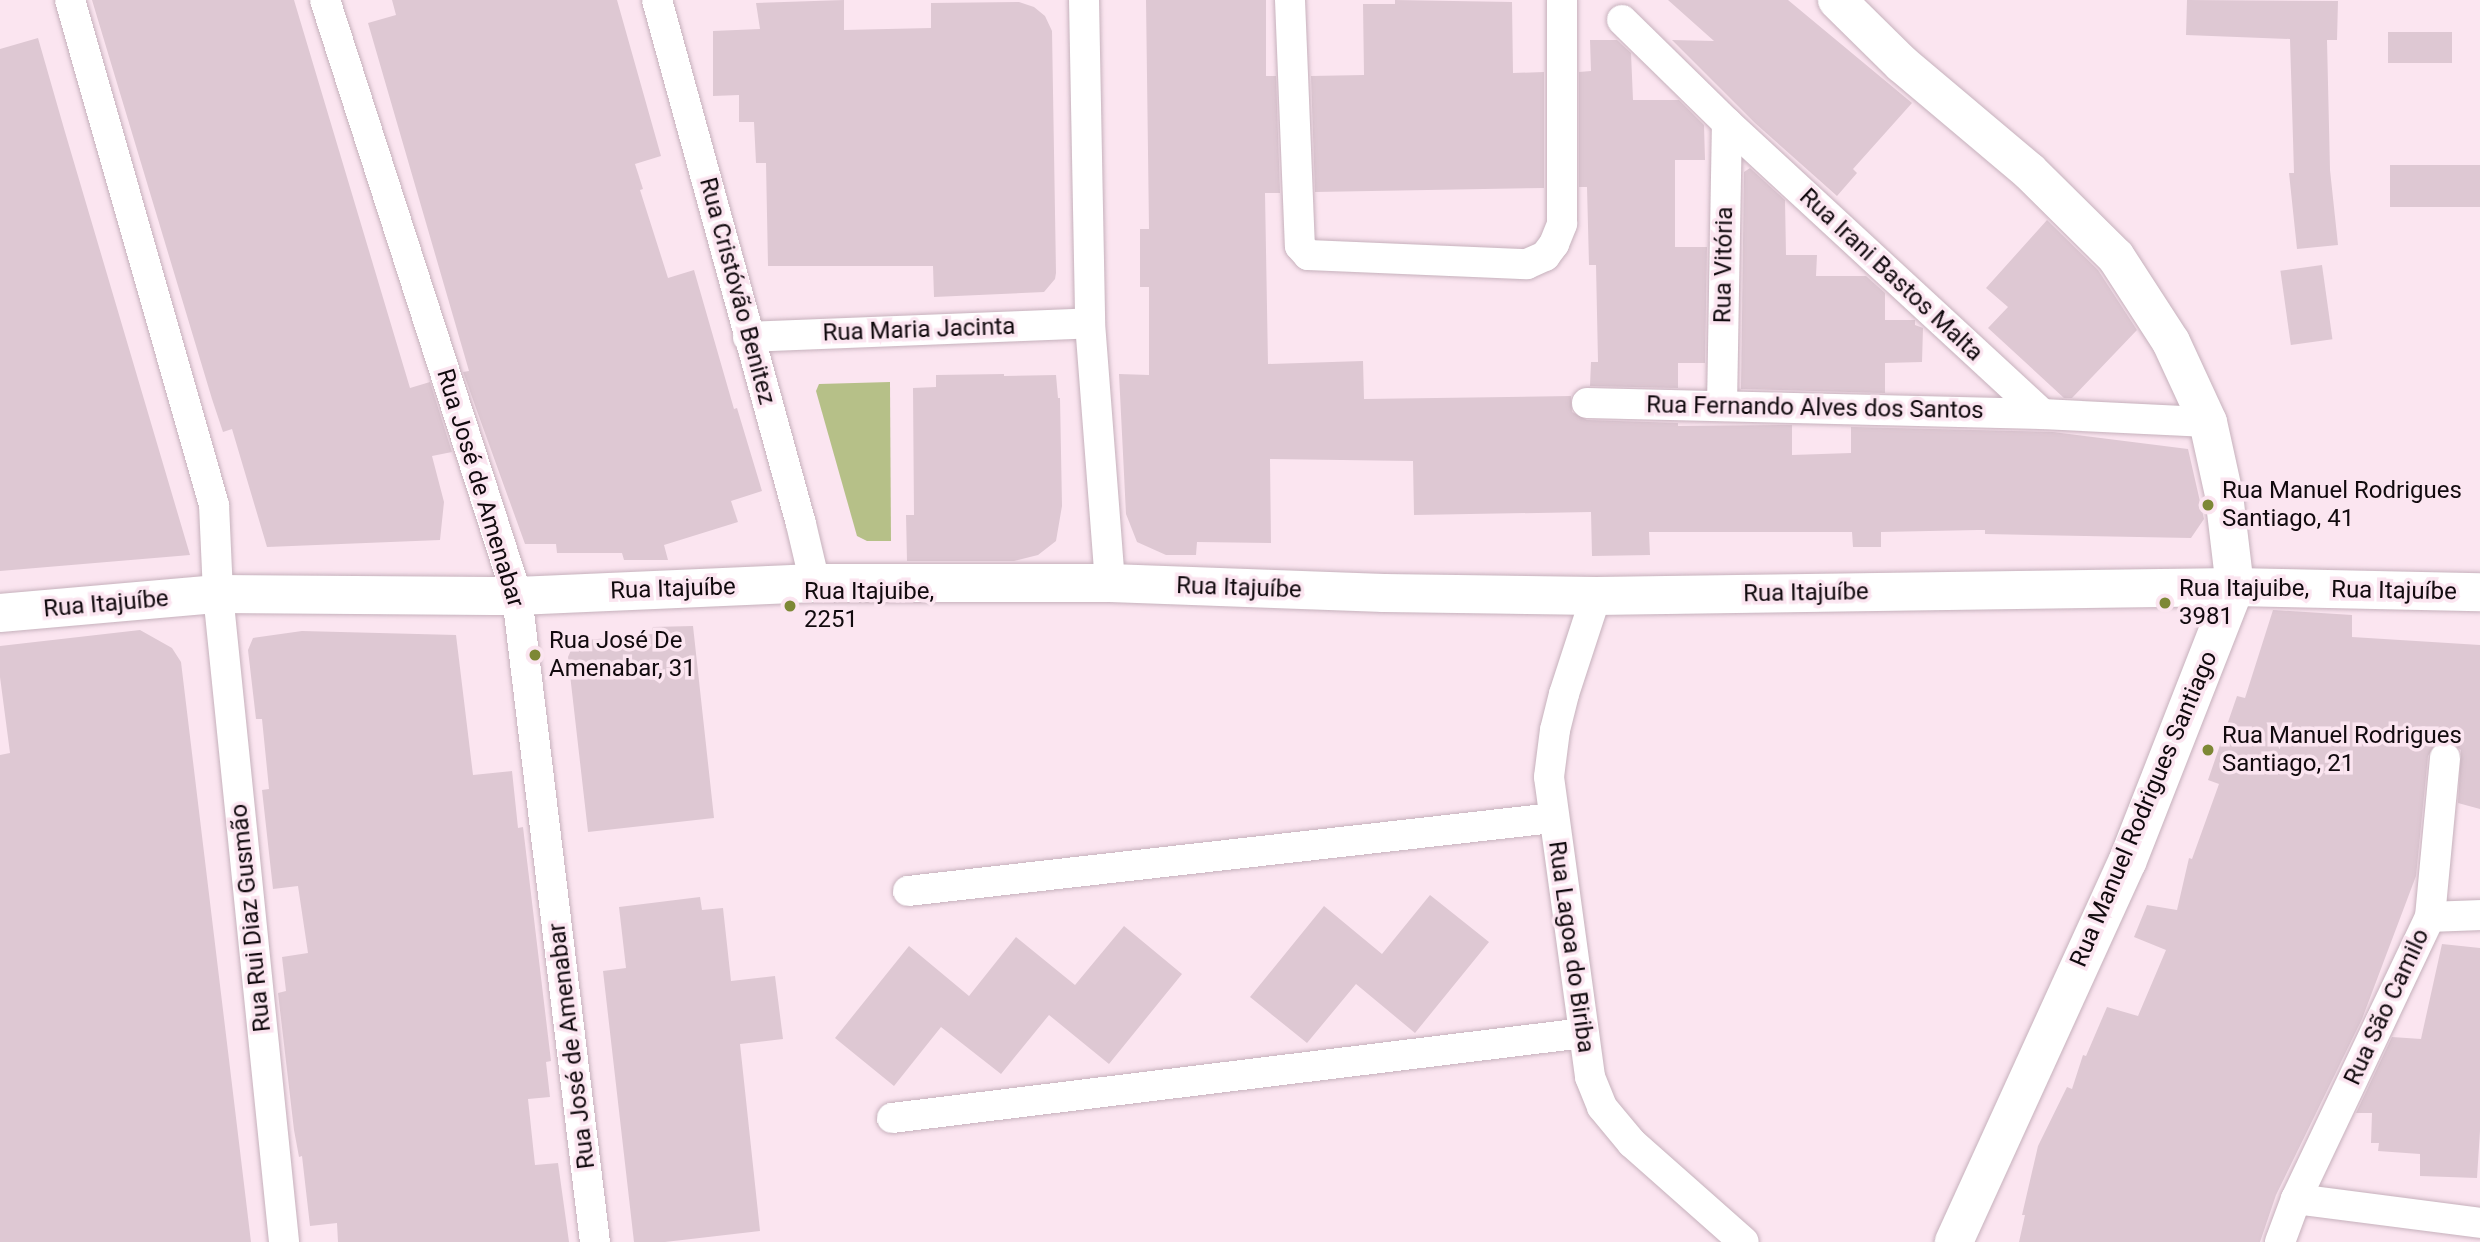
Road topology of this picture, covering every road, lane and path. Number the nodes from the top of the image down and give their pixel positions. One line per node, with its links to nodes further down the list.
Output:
1 (70, 0): 20 (street, Rua Rui Diaz Gusmão)
2 (325, 0): 21 (street, Rua José de Amenabar)
3 (657, 0): 11 (street, Rua Cristóvão Benitez)
4 (1084, 0): 10 (street)
5 (1290, 0): 6 (street)
6 (1562, 0)
7 (1837, 0): 15 (main road, Rua Manuel Rodrigues Santiago)
8 (1622, 20): 9 (street, Rua Irani Bastos Malta)
9 (1727, 123): 13 (street, Rua Vitória); 14 (street, Rua Irani Bastos Malta)
10 (1090, 323): 11 (street, Rua Maria Jacinta); 17 (street)
11 (748, 337): 16 (street, Rua Cristóvão Benitez)
12 (1587, 403): 13 (street, Rua Fernando Alves dos Santos)
13 (1722, 407): 14 (street, Rua Fernando Alves dos Santos)
14 (2042, 414): 15 (street)
15 (2208, 422): 18 (main road, Rua Manuel Rodrigues Santiago)
16 (815, 583): 17 (main road, Rua Itajuíbe); 21 (main road, Rua Itajuíbe)
17 (1110, 583): 22 (main road, Rua Itajuíbe)
18 (2235, 587): 19 (main road, Rua Itajuíbe); 22 (main road, Rua Itajuíbe); 36 (main road, Rua Manuel Rodrigues Santiago)
19 (2480, 592)
20 (218, 594): 21 (main road, Rua Itajuíbe); 23 (main road, Rua Itajuíbe); 33 (street, Rua Rui Diaz Gusmão)
21 (517, 596): 34 (street, Rua José de Amenabar)
22 (1596, 596): 25 (street, Rua Lagoa do Biriba)
23 (0, 613)
24 (2445, 758): 28 (street, Rua São Camilo)
25 (1553, 818): 26 (street); 29 (street, Rua Lagoa do Biriba)
26 (908, 891)
27 (2480, 915): 28 (street)
28 (2430, 917): 31 (street, Rua São Camilo)
29 (1583, 1033): 30 (street); 35 (street, Rua Lagoa do Biriba)
30 (892, 1118)
31 (2296, 1199): 32 (street); 37 (street, Rua São Camilo)
32 (2480, 1223)
33 (284, 1242)
34 (596, 1242)
35 (1744, 1242)
36 (1954, 1242)
37 (2280, 1242)

